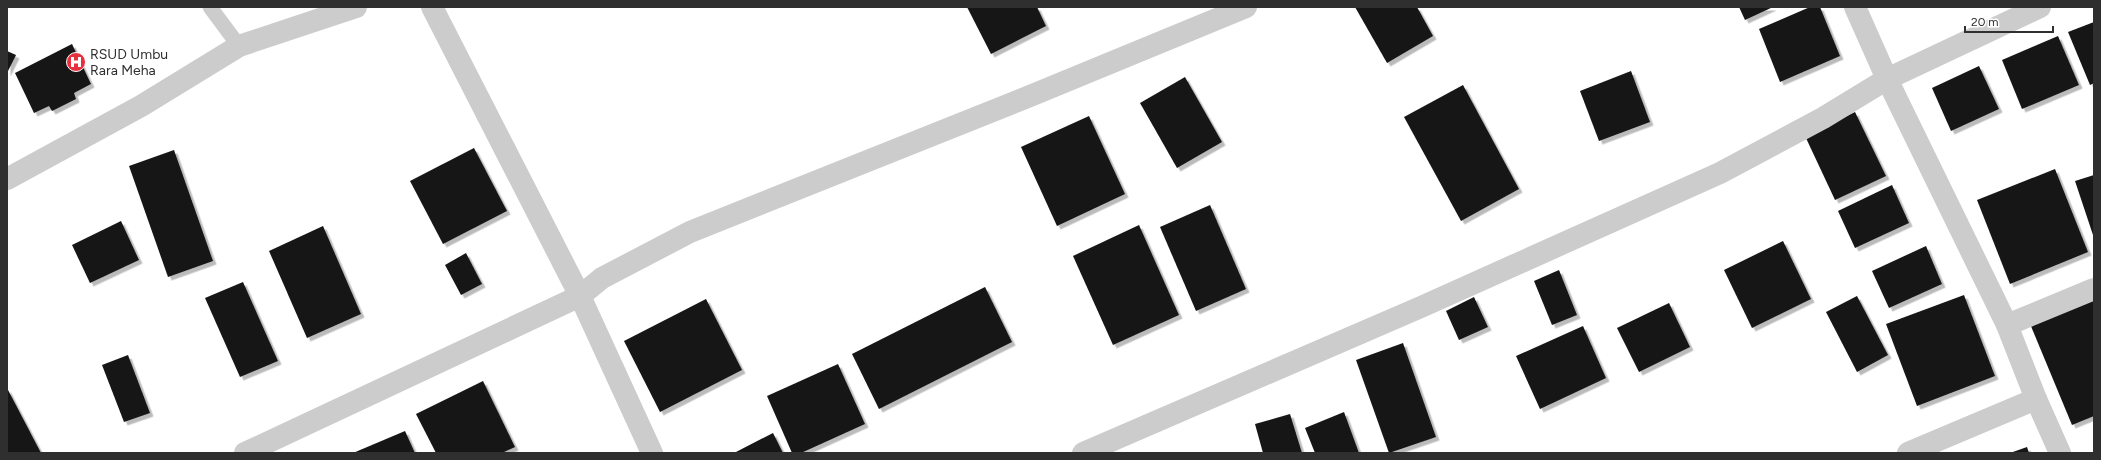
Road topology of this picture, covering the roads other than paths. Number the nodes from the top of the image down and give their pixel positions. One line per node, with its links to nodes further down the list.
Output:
1 (210, 7): 7 (lane)
2 (356, 7): 7 (street)
3 (432, 7): 11 (street)
4 (1246, 7): 11 (street)
5 (1855, 7): 8 (street)
6 (2040, 7): 8 (street)
7 (239, 46): 9 (street)
8 (1887, 79): 12 (street); 16 (street)
9 (7, 179)
10 (2094, 289): 12 (street)
11 (580, 296): 14 (street); 15 (street)
12 (2007, 325): 13 (street)
13 (2036, 398): 17 (street); 18 (street)
14 (245, 453)
15 (652, 453)
16 (1084, 453)
17 (1908, 453)
18 (2060, 453)

